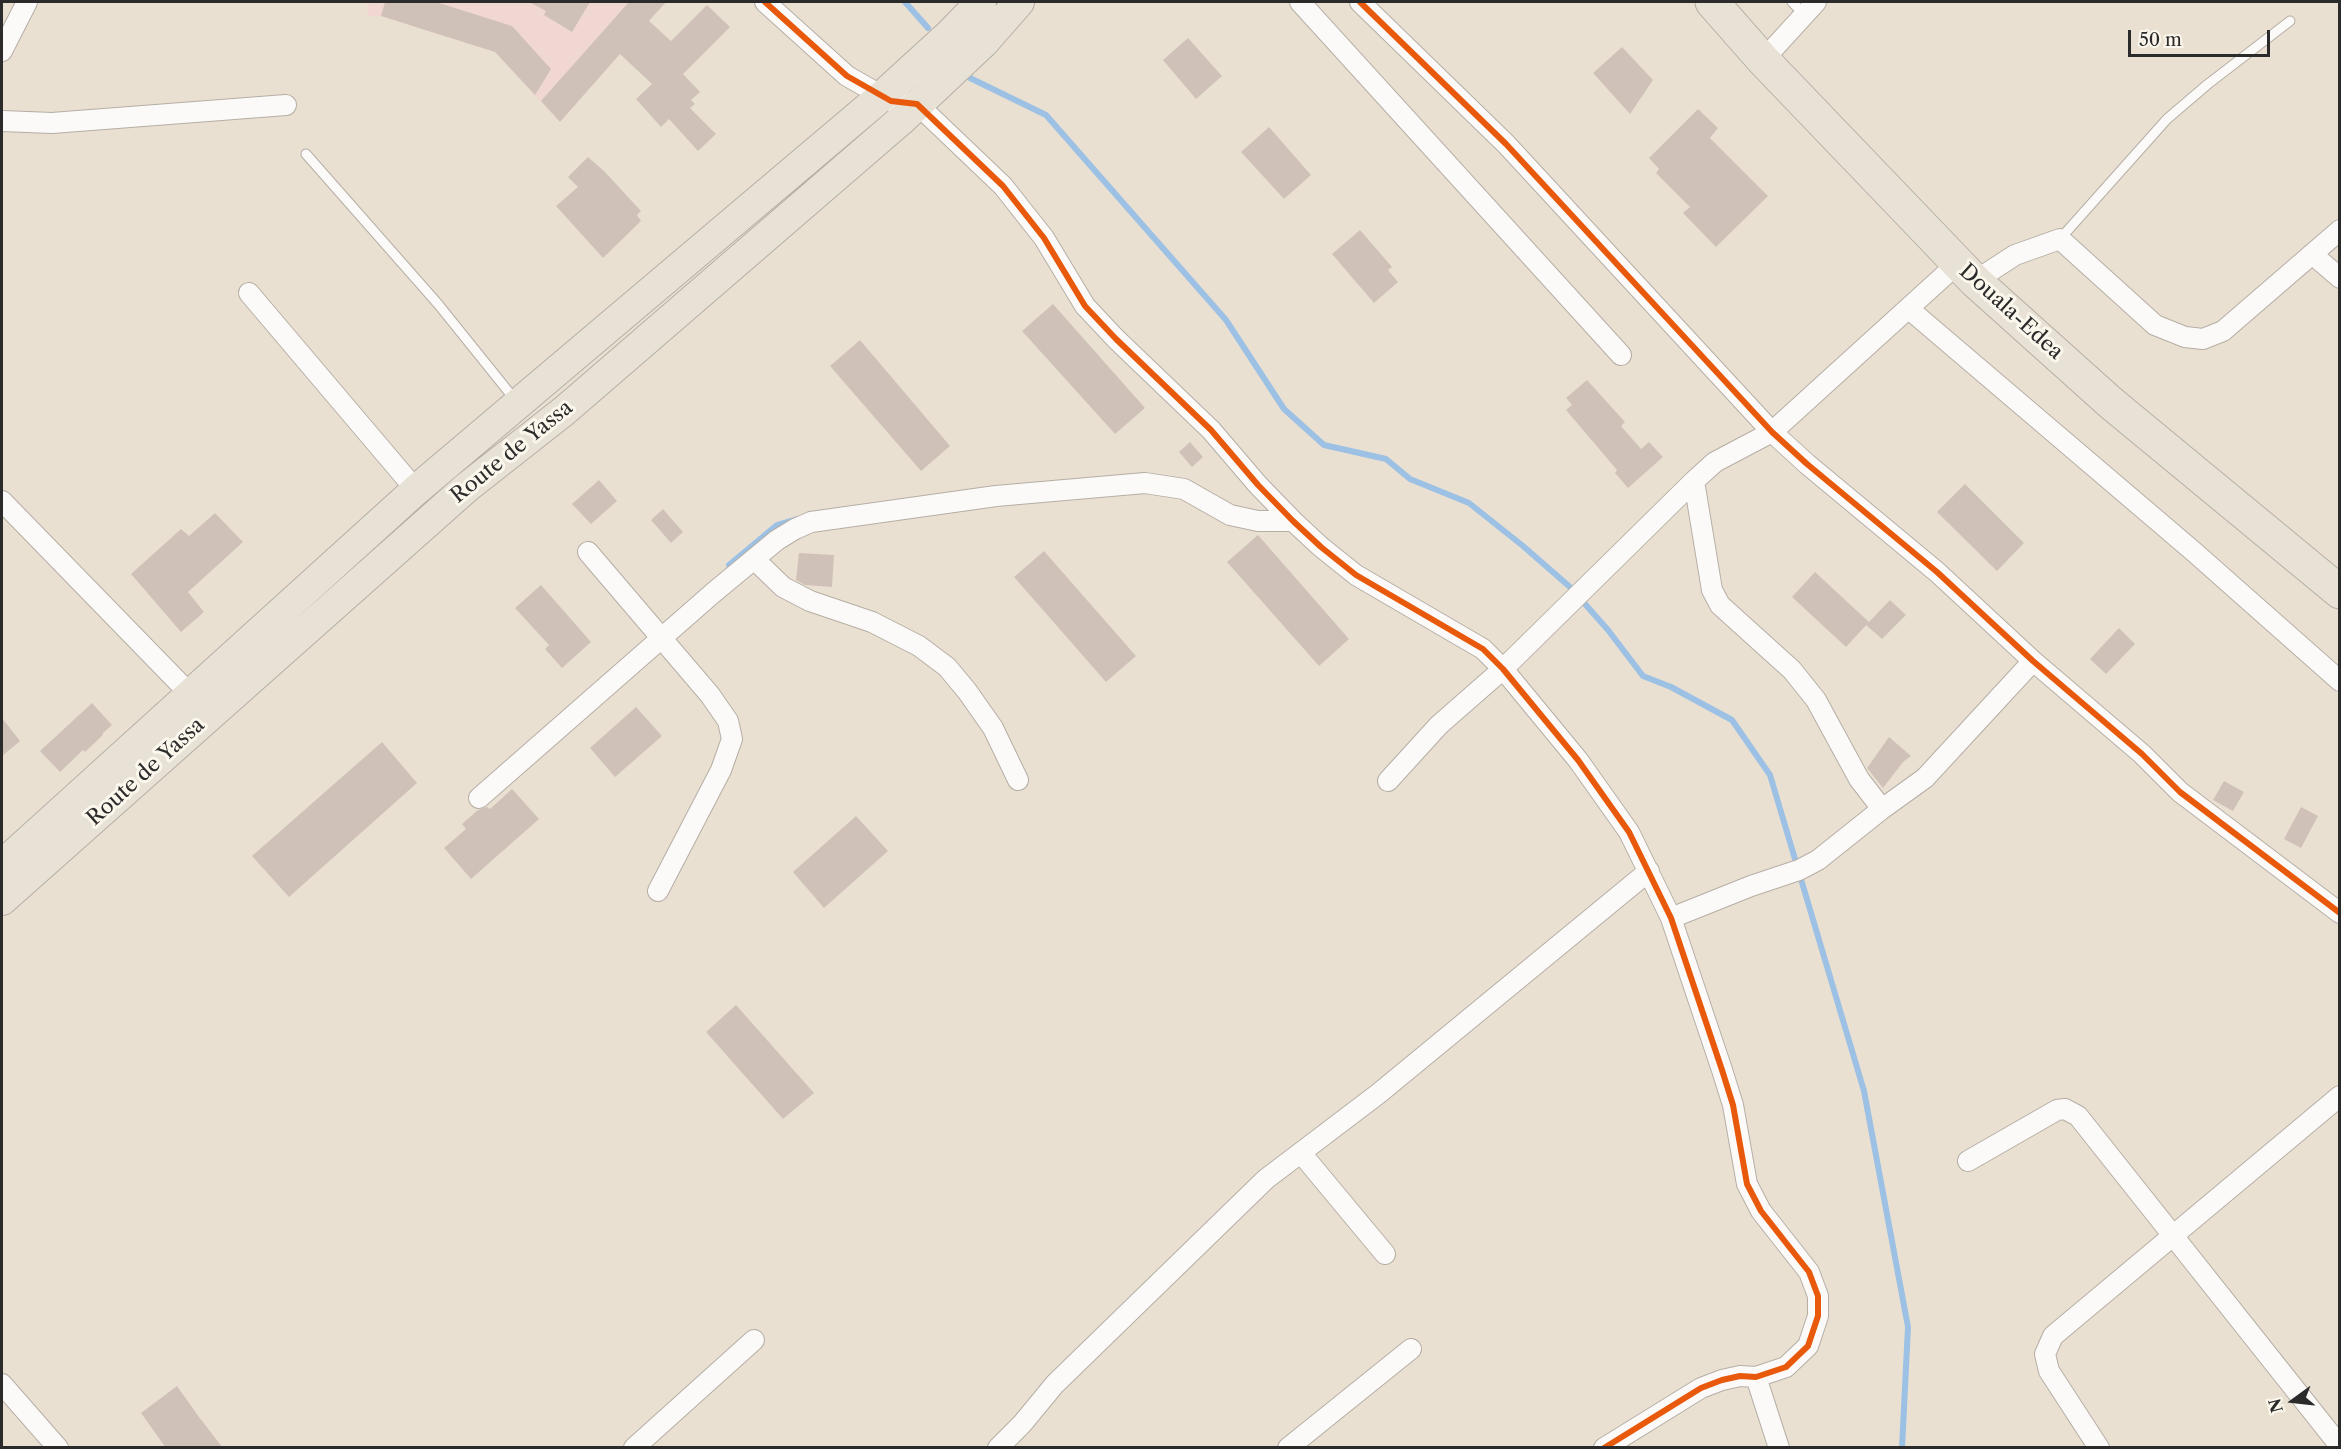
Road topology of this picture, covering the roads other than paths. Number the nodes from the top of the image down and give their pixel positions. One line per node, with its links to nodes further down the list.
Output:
1 (27, 2): 10 (street)
2 (765, 2): 12 (street)
3 (981, 2): 12 (main road, Route de Yassa)
4 (1019, 2): 13 (main road, Route de Yassa)
5 (1300, 2): 24 (street)
6 (1360, 2): 27 (street)
7 (1712, 2): 11 (highway, Douala-Edea)
8 (1804, 6): 11 (street)
9 (2290, 21): 18 (lane)
10 (2, 51)
11 (1763, 60): 20 (highway, Douala-Edea)
12 (882, 96): 13 (street); 25 (main road, Route de Yassa)
13 (917, 104): 28 (main road, Route de Yassa); 32 (street)
14 (286, 105): 15 (street)
15 (2, 121)
16 (306, 154): 25 (lane)
17 (2340, 230): 19 (street)
18 (2060, 239): 19 (street); 20 (street)
19 (2312, 254): 21 (street)
20 (1966, 273): 23 (street); 35 (highway, Douala-Edea)
21 (2340, 278)
22 (249, 293): 30 (street)
23 (1909, 309): 27 (street); 39 (street)
24 (1622, 355)
25 (518, 404): 26 (main road, Route de Yassa)
26 (487, 429): 28 (main road); 30 (main road, Route de Yassa)
27 (1772, 432): 29 (street); 37 (street)
28 (506, 456): 48 (main road, Route de Yassa)
29 (1694, 481): 38 (street); 44 (street)
30 (416, 490): 40 (main road, Route de Yassa)
31 (2, 501): 40 (street)
32 (1293, 521): 34 (street); 38 (street)
33 (588, 552): 36 (street)
34 (754, 559): 36 (street); 41 (street)
35 (2340, 592)
36 (663, 638): 43 (street); 47 (street)
37 (2032, 660): 44 (street); 49 (street)
38 (1503, 669): 42 (street); 46 (street)
39 (2340, 681)
40 (190, 694): 45 (main road, Route de Yassa)
41 (1018, 780)
42 (1388, 781)
43 (479, 798)
44 (1882, 809): 50 (street)
45 (2, 865)
46 (1649, 871): 50 (street); 52 (street)
47 (658, 891)
48 (2, 900)
49 (2340, 913)
50 (1671, 918): 58 (street)
51 (2340, 1096): 54 (street)
52 (1301, 1153): 55 (street); 63 (street)
53 (1968, 1161): 54 (street)
54 (2172, 1235): 60 (street); 67 (street)
55 (1385, 1254)
56 (754, 1340): 62 (street)
57 (1411, 1349): 64 (street)
58 (1756, 1377): 65 (street); 66 (street)
59 (2, 1384): 61 (street)
60 (2340, 1446)
61 (58, 1448)
62 (634, 1448)
63 (998, 1448)
64 (1288, 1448)
65 (1605, 1448)
66 (1779, 1448)
67 (2099, 1448)

